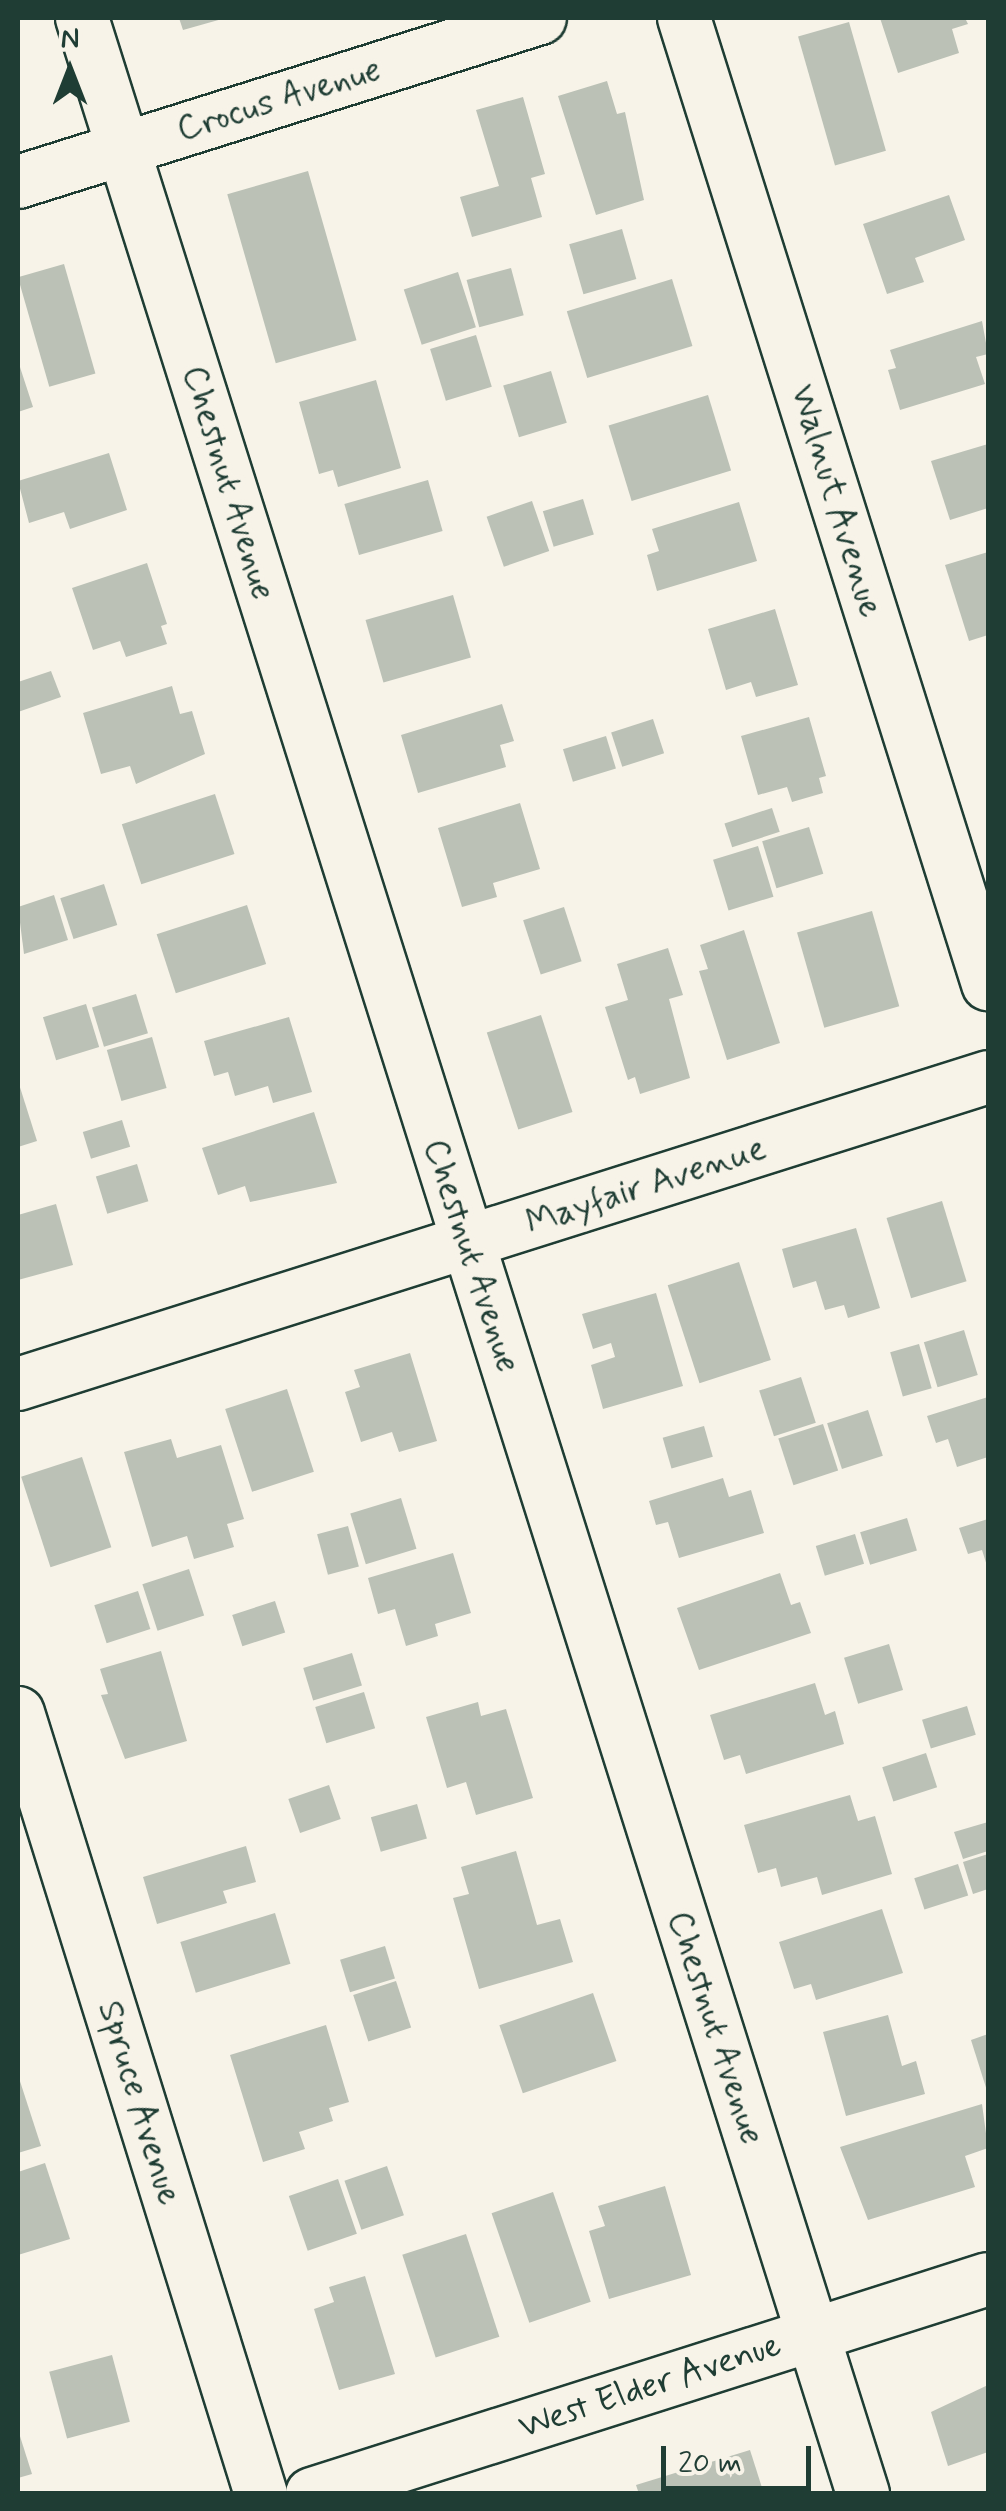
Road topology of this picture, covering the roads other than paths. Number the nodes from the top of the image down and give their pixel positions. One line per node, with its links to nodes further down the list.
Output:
1 (82, 18): 4 (street, Chestnut Avenue)
2 (540, 18): 4 (street, Crocus Avenue)
3 (684, 18): 6 (street, Walnut Avenue)
4 (124, 148): 5 (street, Crocus Avenue); 8 (street, Chestnut Avenue)
5 (18, 182)
6 (988, 984)
7 (988, 1078): 8 (street, Mayfair Avenue)
8 (466, 1243): 9 (street, Mayfair Avenue); 12 (street, Chestnut Avenue)
9 (18, 1384)
10 (18, 1713): 13 (street, Spruce Avenue)
11 (988, 2279): 12 (street, West Elder Avenue)
12 (812, 2334): 14 (street, West Elder Avenue); 15 (street, Chestnut Avenue)
13 (261, 2494)
14 (312, 2494)
15 (862, 2494)

